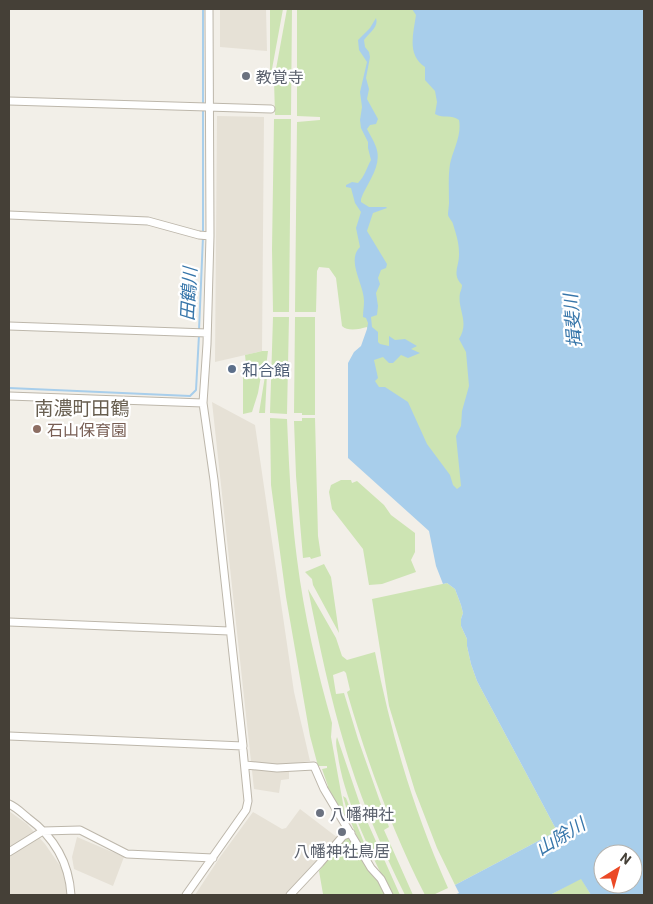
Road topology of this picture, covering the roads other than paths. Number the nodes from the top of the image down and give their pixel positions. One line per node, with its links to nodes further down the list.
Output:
1 (210, 9): 3 (street)
2 (9, 100): 3 (street)
3 (208, 108): 4 (street); 6 (street)
4 (271, 109)
5 (9, 215): 6 (street)
6 (209, 236): 8 (street)
7 (9, 326): 8 (street)
8 (206, 333): 10 (street)
9 (9, 396): 10 (street)
10 (203, 403): 12 (street)
11 (9, 622): 12 (street)
12 (229, 631): 13 (street)
13 (9, 736)
14 (244, 750): 15 (street)
15 (245, 765): 18 (street); 20 (street)
16 (9, 804): 17 (street)
17 (43, 831): 19 (street); 20 (street); 21 (street)
18 (351, 833): 23 (street); 24 (street)
19 (9, 852)
20 (213, 858): 22 (street)
21 (71, 895)
22 (186, 895)
23 (290, 895)
24 (389, 895)

